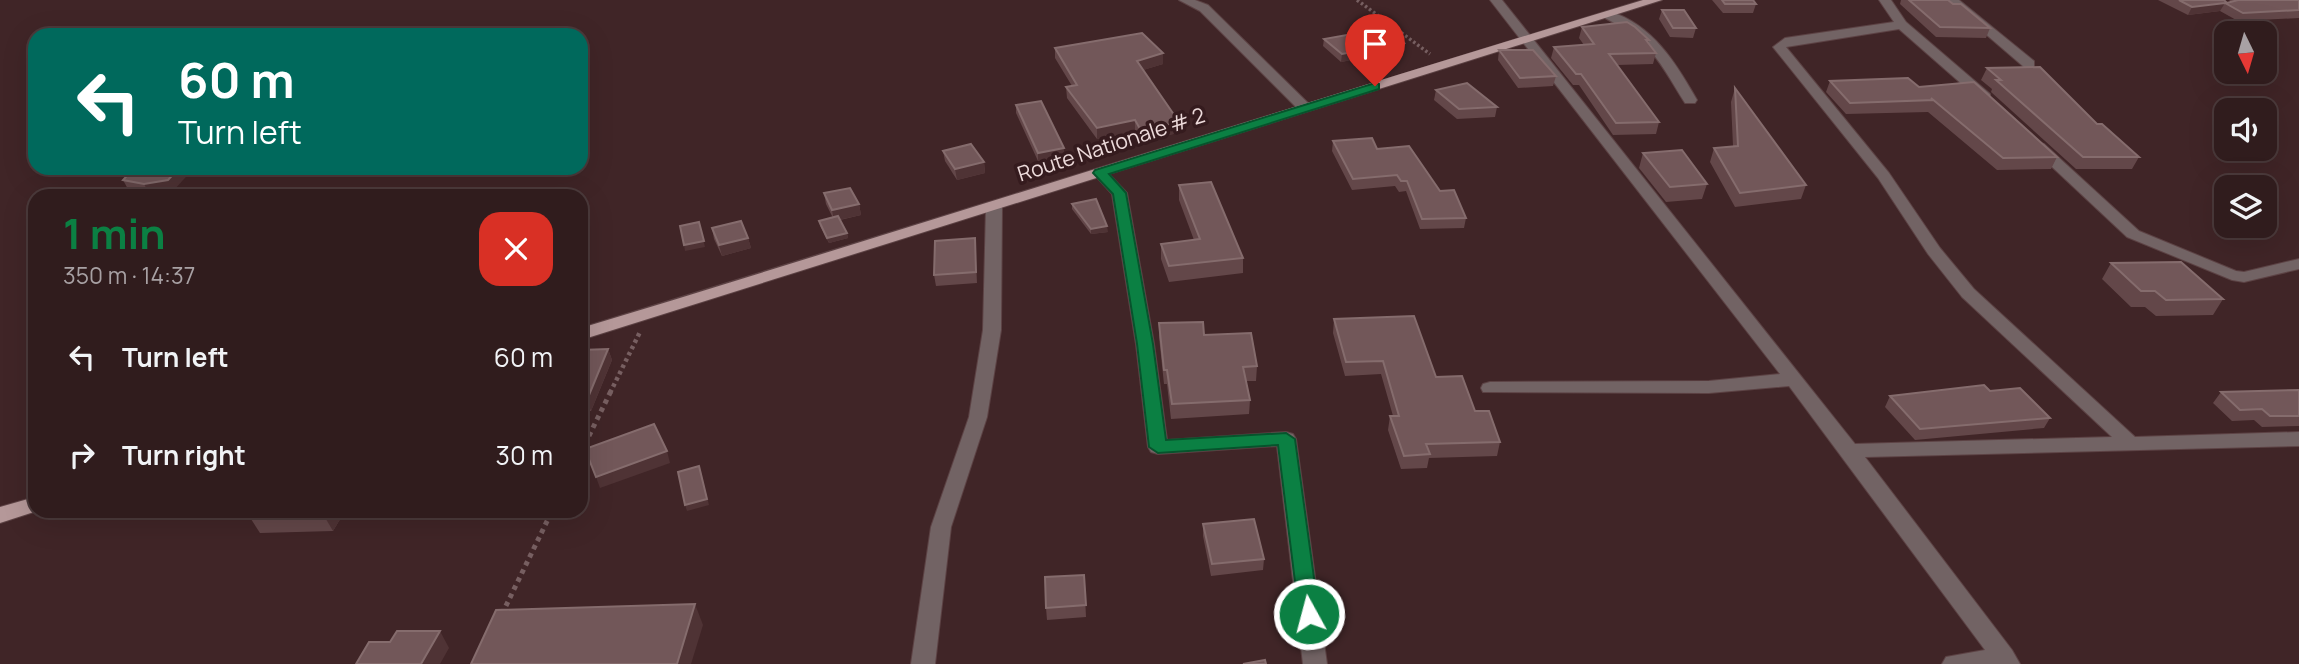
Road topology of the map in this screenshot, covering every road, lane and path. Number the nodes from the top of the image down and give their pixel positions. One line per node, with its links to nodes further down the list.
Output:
1 (1185, 0): 14 (street)
2 (1357, 0): 11 (path)
3 (1496, 0): 9 (street)
4 (1656, 0): 7 (main road, Route Nationale # 2)
5 (1885, 0): 8 (street)
6 (1952, 0): 10 (street)
7 (1609, 15): 9 (main road, Route Nationale # 2); 12 (street)
8 (1902, 25): 13 (street); 25 (street)
9 (1528, 40): 11 (main road, Route Nationale # 2); 21 (street)
10 (2029, 64)
11 (1446, 65): 14 (main road, Route Nationale # 2)
12 (1690, 100)
13 (1993, 104)
14 (1304, 107): 16 (main road, Route Nationale # 2)
15 (2033, 141): 18 (street)
16 (1100, 173): 17 (main road, Route Nationale # 2); 33 (street)
17 (994, 207): 19 (main road, Route Nationale # 2); 32 (street)
18 (2299, 264)
19 (650, 313): 20 (main road, Route Nationale # 2); 23 (path)
20 (588, 332)
21 (1794, 379): 22 (street); 26 (street)
22 (1490, 388)
23 (588, 438)
24 (2299, 439): 25 (street)
25 (2130, 443): 26 (street)
26 (1850, 451): 31 (street)
27 (28, 506): 28 (main road)
28 (0, 515)
29 (549, 518): 30 (path)
30 (495, 626)
31 (2006, 661): 34 (street)
32 (923, 664)
33 (1315, 664)
34 (1954, 664)

